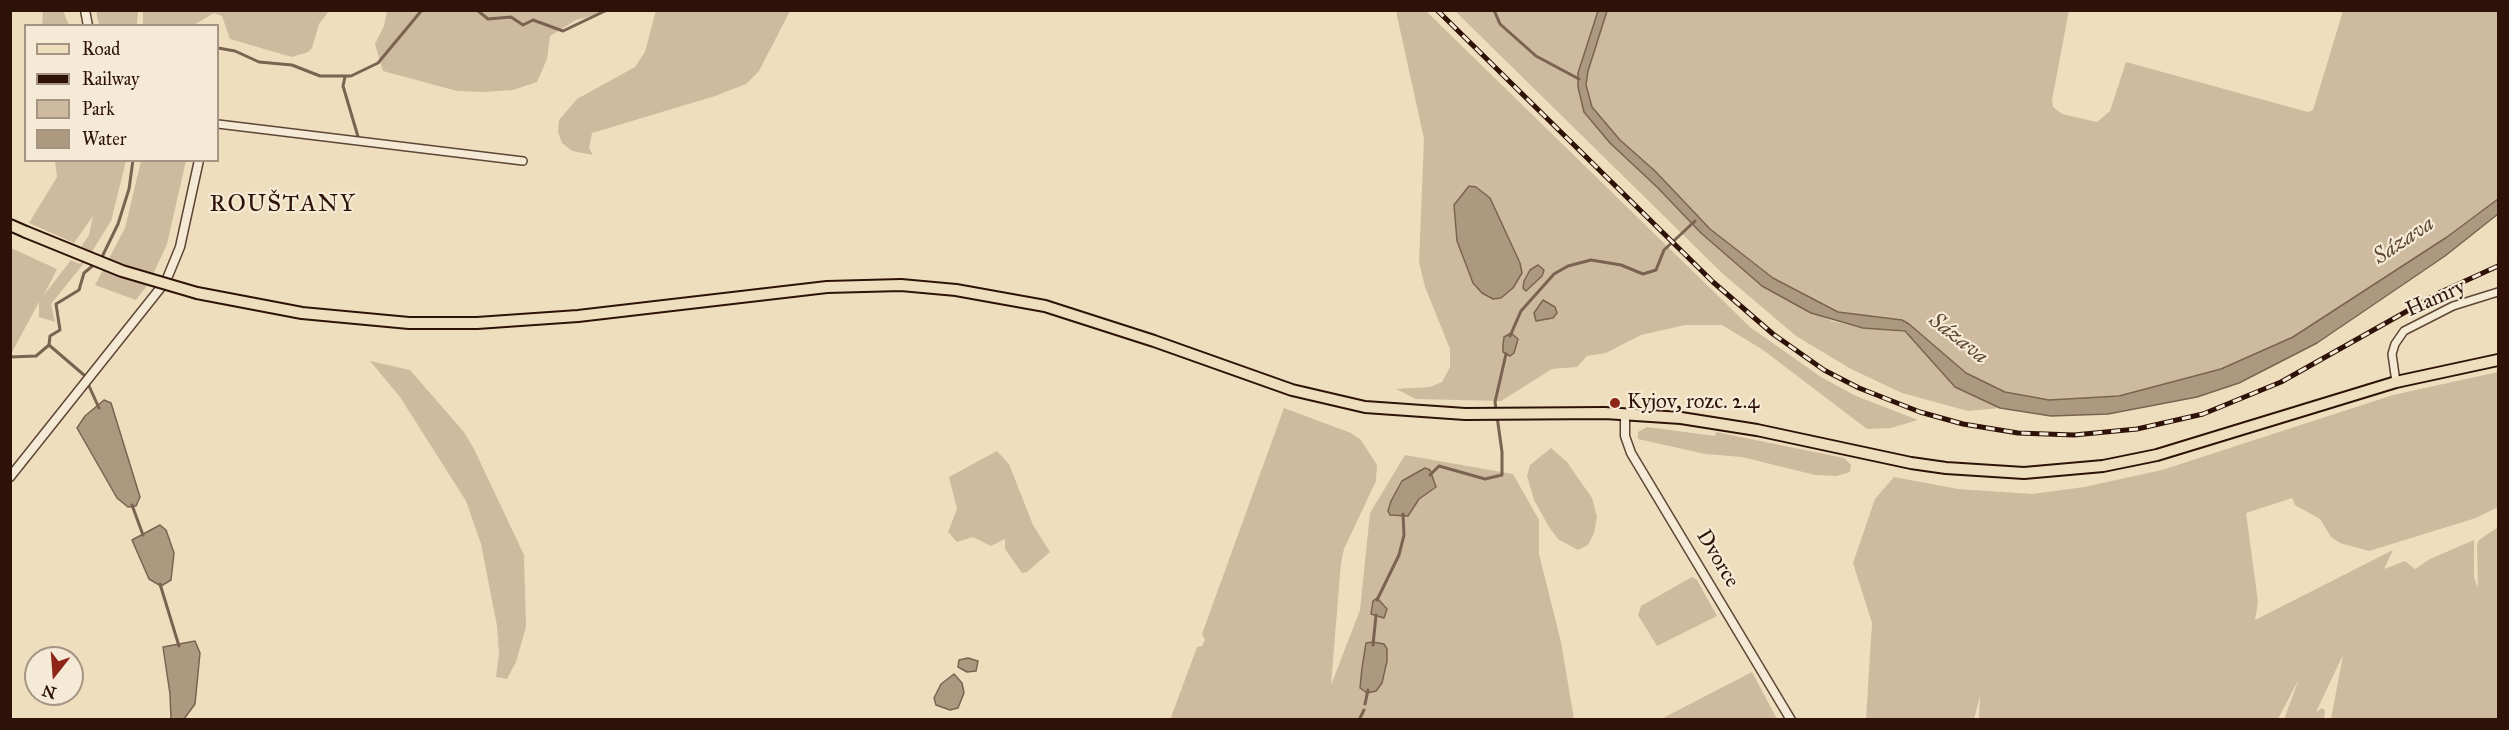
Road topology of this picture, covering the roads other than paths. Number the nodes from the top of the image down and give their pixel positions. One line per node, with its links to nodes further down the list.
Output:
1 (219, 124): 2 (street)
2 (523, 160)
3 (199, 162): 9 (street)
4 (10, 225): 8 (main road, bridge)
5 (2499, 292): 7 (street, Hamry)
6 (2499, 360): 7 (main road)
7 (2396, 382): 8 (main road)
8 (1625, 414): 10 (street, Dvorce)
9 (10, 477)
10 (1791, 720)

